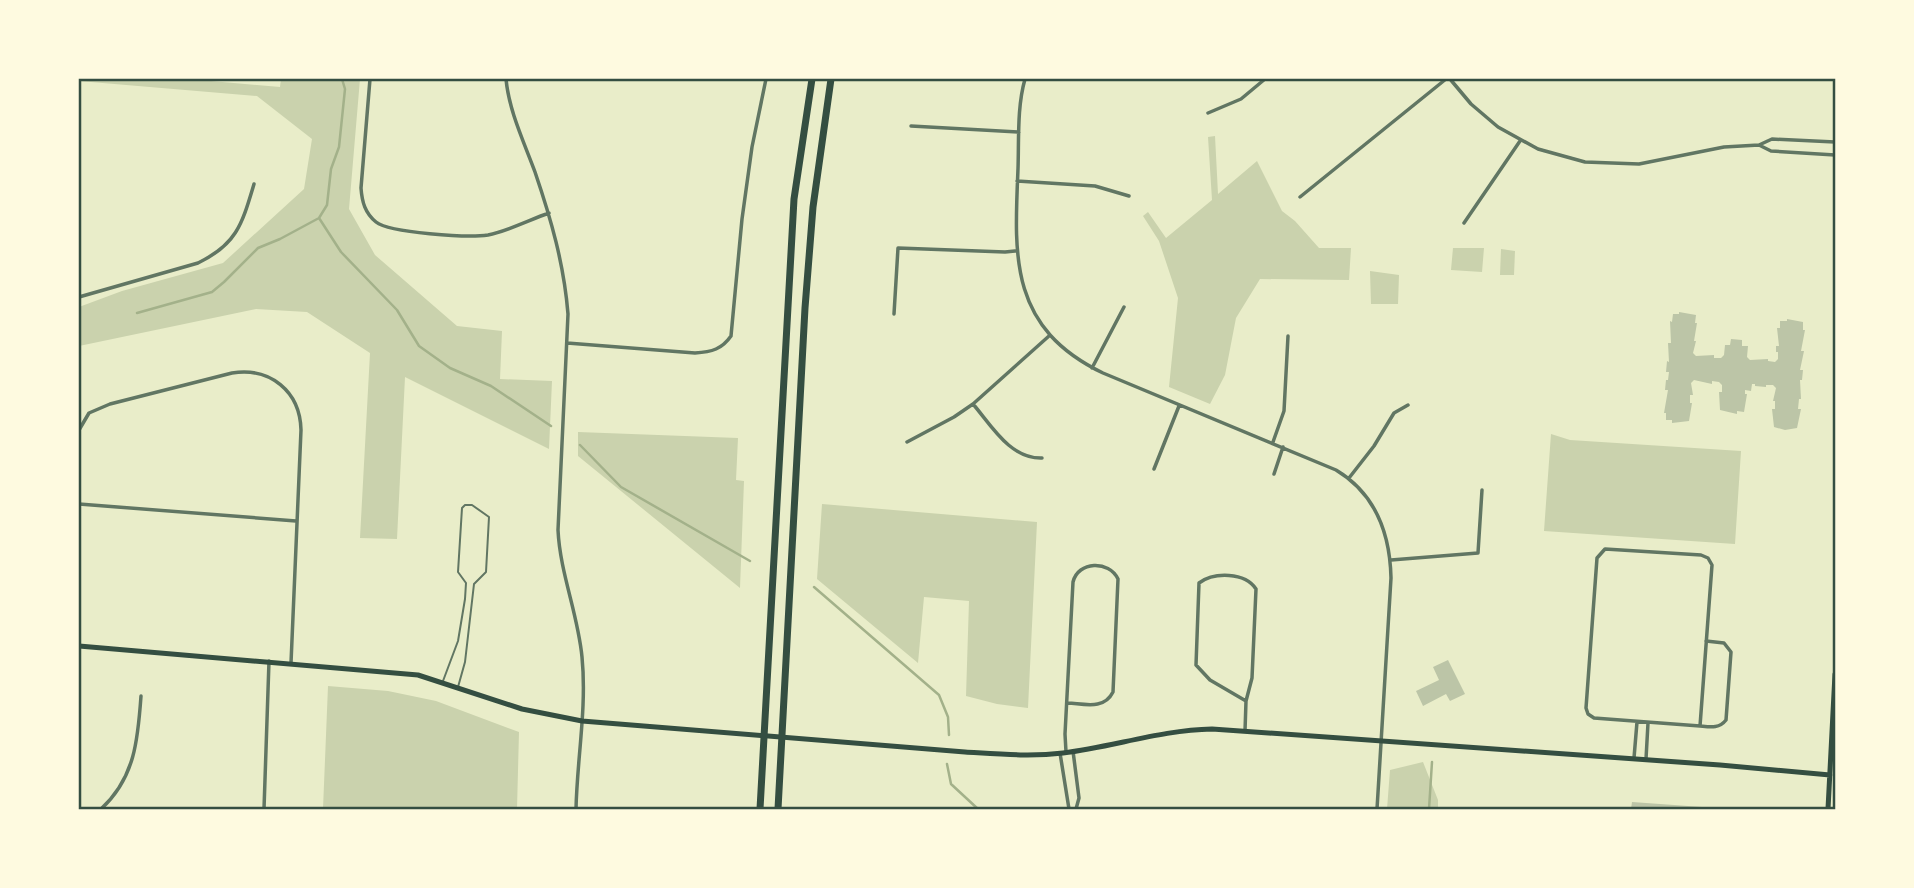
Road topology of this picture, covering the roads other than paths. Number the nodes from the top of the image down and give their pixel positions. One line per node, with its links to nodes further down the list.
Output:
1 (370, 79): 20 (street)
2 (506, 79): 20 (street)
3 (766, 79): 28 (street)
4 (812, 79): 68 (highway)
5 (831, 79): 69 (highway)
6 (1026, 79): 11 (street)
7 (1265, 79): 9 (street)
8 (1448, 79): 12 (street); 19 (street)
9 (1208, 113)
10 (911, 127): 11 (street)
11 (1019, 132): 16 (street)
12 (1520, 140): 14 (street); 21 (street)
13 (1835, 142): 14 (street)
14 (1759, 145): 15 (street)
15 (1835, 155)
16 (1017, 181): 18 (street); 22 (street)
17 (254, 184): 23 (street)
18 (1129, 196)
19 (1300, 197)
20 (549, 213): 28 (street)
21 (1464, 223)
22 (1015, 251): 25 (street); 26 (street)
23 (79, 297)
24 (1124, 307): 29 (street)
25 (894, 314)
26 (1049, 336): 29 (street); 30 (street)
27 (1288, 336): 35 (street)
28 (567, 343): 55 (street)
29 (1092, 368): 32 (street)
30 (973, 404): 34 (street); 37 (street)
31 (1408, 405): 40 (street)
32 (1179, 406): 35 (street); 38 (street)
33 (79, 430): 43 (street)
34 (907, 442)
35 (1273, 442): 36 (street)
36 (1283, 447): 39 (street); 40 (street)
37 (1042, 458)
38 (1154, 469)
39 (1274, 474)
40 (1349, 478): 44 (street)
41 (1482, 489): 44 (street)
42 (79, 504): 43 (street)
43 (297, 522): 48 (street)
44 (1391, 560): 60 (street)
45 (1706, 641): 56 (street); 58 (street); 58 (street)
46 (79, 646): 47 (main road)
47 (269, 661): 48 (main road); 66 (street)
48 (291, 663): 50 (main road)
49 (1835, 674): 64 (main road)
50 (442, 682): 51 (main road); 51 (lane)
51 (457, 687): 55 (main road)
52 (141, 696): 65 (street)
53 (1247, 701): 53 (street); 59 (street)
54 (1068, 703): 54 (street); 61 (street)
55 (582, 721): 61 (main road); 67 (street)
56 (1637, 722): 57 (street); 62 (street)
57 (1648, 723): 58 (street); 63 (street)
58 (1700, 726)
59 (1245, 731): 60 (main road); 61 (main road)
60 (1382, 740): 62 (main road); 72 (street)
61 (1066, 752): 70 (street); 71 (street)
62 (1634, 758): 63 (main road)
63 (1647, 759): 64 (main road)
64 (1830, 775): 73 (main road)
65 (101, 809)
66 (264, 809)
67 (576, 809)
68 (760, 809)
69 (778, 809)
70 (1069, 809)
71 (1076, 809)
72 (1377, 809)
73 (1828, 809)

